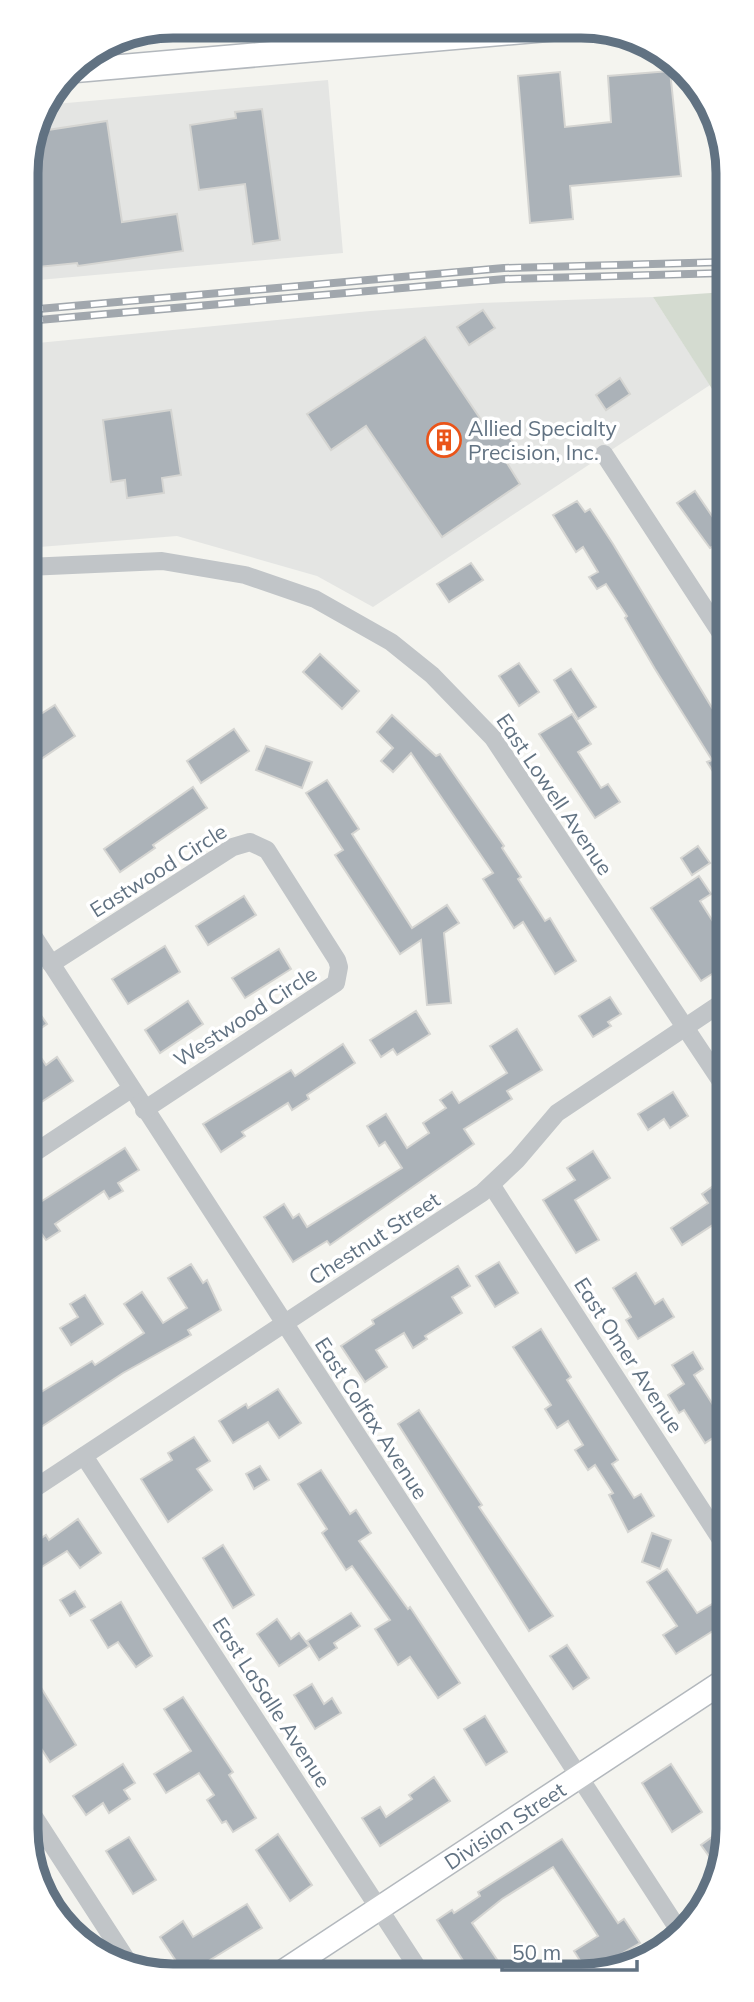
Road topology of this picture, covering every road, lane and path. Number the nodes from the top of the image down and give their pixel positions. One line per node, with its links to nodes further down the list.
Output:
1 (446, 38): 2 (street)
2 (88, 69)
3 (604, 454): 5 (street)
4 (39, 566): 10 (street, East Lowell Avenue)
5 (716, 625)
6 (305, 910): 8 (street, Eastwood Circle); 13 (street, Westwood Circle)
7 (39, 948): 8 (street, East Colfax Avenue)
8 (51, 964): 12 (street, East Colfax Avenue)
9 (715, 1007): 10 (street, Chestnut Street)
10 (684, 1027): 11 (street, East Lowell Avenue); 15 (street, Chestnut Street)
11 (715, 1073)
12 (131, 1089): 13 (street, East Colfax Avenue); 14 (street)
13 (144, 1110): 16 (street, East Colfax Avenue)
14 (38, 1150)
15 (492, 1185): 16 (street, Chestnut Street); 19 (street, East Omer Avenue)
16 (283, 1324): 17 (street, Chestnut Street); 21 (street, East Colfax Avenue)
17 (84, 1457): 18 (street, Chestnut Street); 23 (street, East LaSalle Avenue)
18 (38, 1486)
19 (715, 1531)
20 (715, 1687): 21 (street, Division Street)
21 (578, 1776): 23 (street, Division Street); 24 (street, East Colfax Avenue)
22 (38, 1823): 25 (street)
23 (377, 1908): 26 (street, Division Street); 27 (street, East LaSalle Avenue)
24 (676, 1924)
25 (122, 1953)
26 (294, 1964)
27 (415, 1964)

